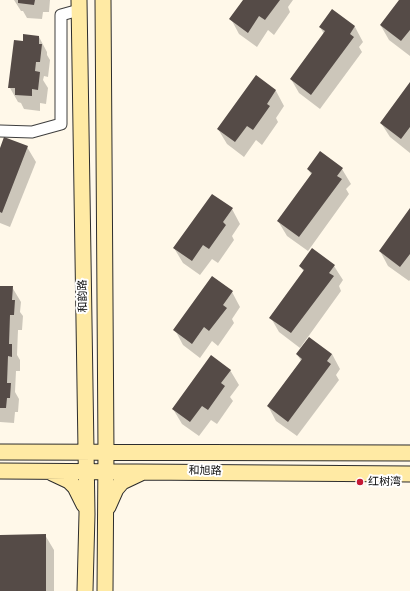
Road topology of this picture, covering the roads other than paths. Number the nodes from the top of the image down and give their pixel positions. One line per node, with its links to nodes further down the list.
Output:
1 (104, 0): 4 (main road, 和韵路)
2 (79, 5): 3 (street); 7 (main road, 和韵路)
3 (0, 131)
4 (106, 451): 7 (main road, 和旭路); 8 (main road, 和旭路); 14 (main road, 和韵路)
5 (0, 452): 6 (main road, 和旭路)
6 (43, 452): 7 (main road, 和旭路); 13 (main road)
7 (86, 452): 13 (main road, 和韵路)
8 (154, 452): 9 (main road, 和旭路); 14 (main road)
9 (410, 452)
10 (0, 471): 11 (main road, 和旭路)
11 (45, 471): 13 (main road, 和旭路); 18 (main road)
12 (147, 471): 14 (main road, 和旭路); 15 (main road, 和旭路); 17 (main road)
13 (86, 472): 14 (main road, 和旭路); 16 (main road); 18 (main road, 和韵路)
14 (107, 473): 16 (main road); 17 (main road, 和韵路)
15 (410, 474)
16 (96, 488): 17 (main road); 18 (main road)
17 (106, 513): 20 (main road, 和韵路)
18 (87, 514): 19 (main road, 和韵路)
19 (85, 591)
20 (105, 591)

